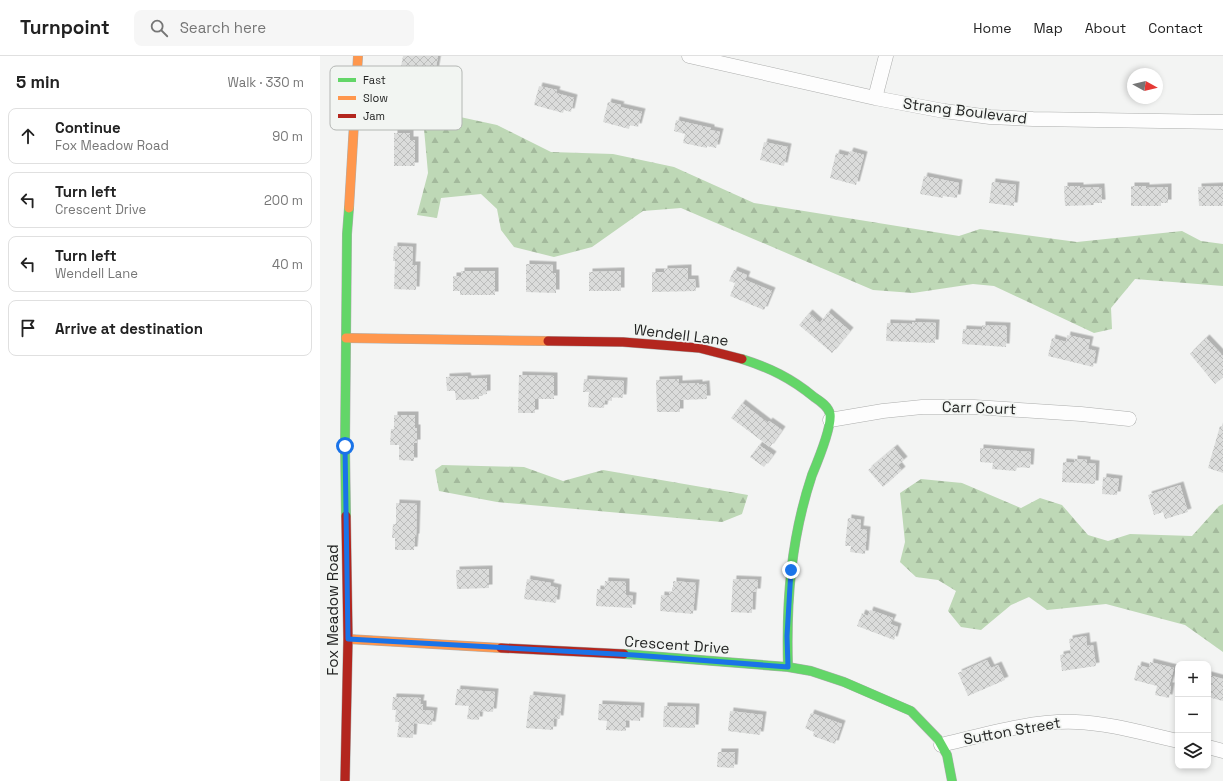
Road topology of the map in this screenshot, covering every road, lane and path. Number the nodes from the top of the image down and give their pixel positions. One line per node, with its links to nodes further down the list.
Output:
1 (358, 56): 4 (street, Fox Meadow Road)
2 (689, 56): 5 (street, Strang Boulevard)
3 (886, 56): 5 (street)
4 (357, 66)
5 (875, 98): 6 (street, Strang Boulevard)
6 (1223, 122)
7 (353, 130): 8 (street, Fox Meadow Road)
8 (346, 338): 10 (street, Wendell Lane); 11 (street, Fox Meadow Road)
9 (1129, 419): 10 (street, Carr Court)
10 (830, 420): 12 (street)
11 (348, 639): 12 (street, Crescent Drive); 17 (street, Fox Meadow Road)
12 (788, 667): 14 (street, Crescent Drive)
13 (1175, 740): 14 (street, Sutton Street)
14 (941, 745): 18 (street, Crescent Drive)
15 (1211, 749): 16 (street)
16 (1223, 751)
17 (345, 781)
18 (952, 781)

